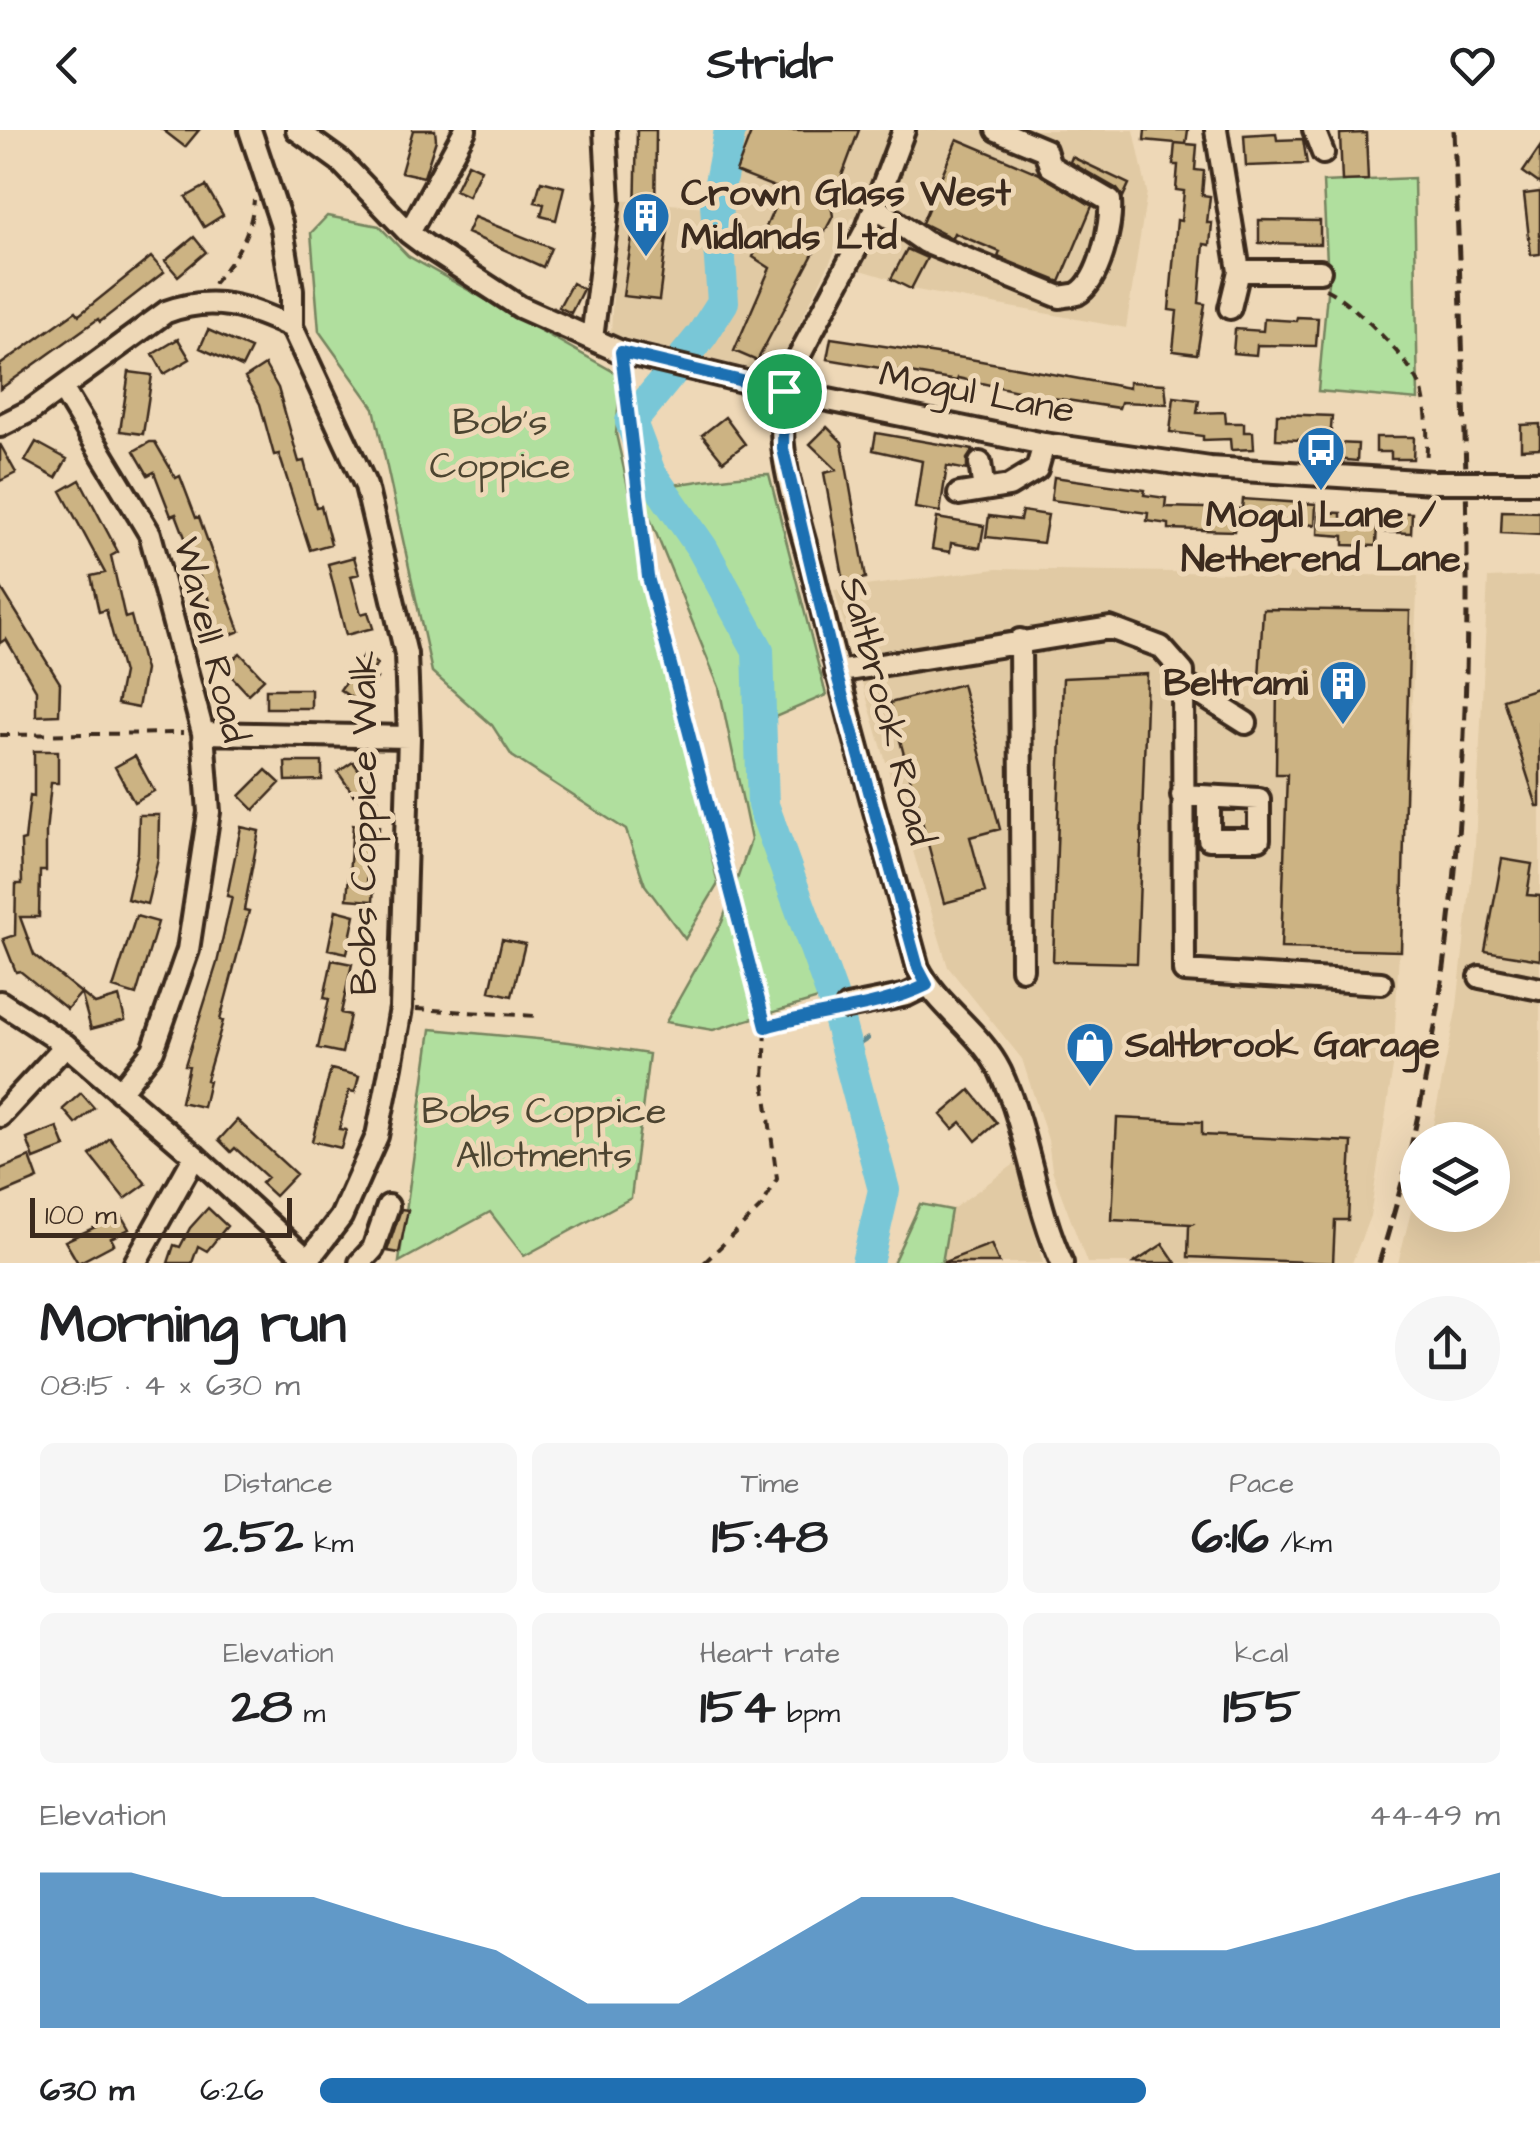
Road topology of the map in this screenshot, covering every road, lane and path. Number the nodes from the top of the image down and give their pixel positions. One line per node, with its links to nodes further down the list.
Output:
1 (250, 130): 10 (street)
2 (297, 130): 12 (street, Mogul Lane)
3 (464, 130): 12 (street)
4 (606, 130): 18 (street)
5 (904, 130): 11 (street)
6 (997, 130): 11 (street)
7 (1216, 130): 13 (street)
8 (1314, 130): 9 (street)
9 (1323, 154)
10 (264, 174): 15 (path); 17 (street)
11 (875, 207): 21 (street)
12 (408, 233): 18 (street, Mogul Lane)
13 (1239, 271): 14 (street); 16 (street)
14 (1315, 271): 25 (path)
15 (200, 304): 17 (street); 20 (street)
16 (1230, 308)
17 (292, 326): 35 (street, Bobs Coppice Walk)
18 (592, 339): 19 (street, Mogul Lane)
19 (621, 352): 21 (street, Mogul Lane); 47 (path)
20 (62, 388): 22 (street); 33 (street, Wavell Road)
21 (784, 391): 23 (street, Mogul Lane); 30 (street, Saltbrook Road)
22 (0, 426)
23 (1044, 444): 25 (street, Mogul Lane); 27 (street)
24 (980, 464): 27 (street)
25 (1428, 482): 26 (street, Mogul Lane, bridge)
26 (1540, 482)
27 (984, 490): 28 (street)
28 (959, 494)
29 (1020, 640): 30 (street); 31 (street); 38 (street)
30 (836, 672): 41 (street, Saltbrook Road)
31 (1183, 683): 32 (street); 36 (street)
32 (1246, 723)
33 (203, 733): 34 (path); 35 (street); 49 (street, Wavell Road)
34 (0, 735)
35 (409, 736): 45 (street, Bobs Coppice Walk)
36 (1182, 795): 37 (street); 40 (street)
37 (1209, 797)
38 (1022, 969)
39 (1480, 977): 42 (street)
40 (1381, 984)
41 (927, 985): 44 (street); 57 (street, Saltbrook Road)
42 (1540, 989)
43 (0, 1002): 48 (street)
44 (847, 1007): 47 (path)
45 (401, 1008): 46 (path); 53 (street, Bobs Coppice Walk)
46 (536, 1016)
47 (766, 1027): 56 (path)
48 (66, 1045): 49 (street); 50 (street)
49 (120, 1092): 51 (street)
50 (0, 1116)
51 (195, 1156): 53 (street); 54 (street)
52 (388, 1206): 55 (street)
53 (310, 1261)
54 (135, 1263)
55 (360, 1263)
56 (704, 1263)
57 (1062, 1263)

